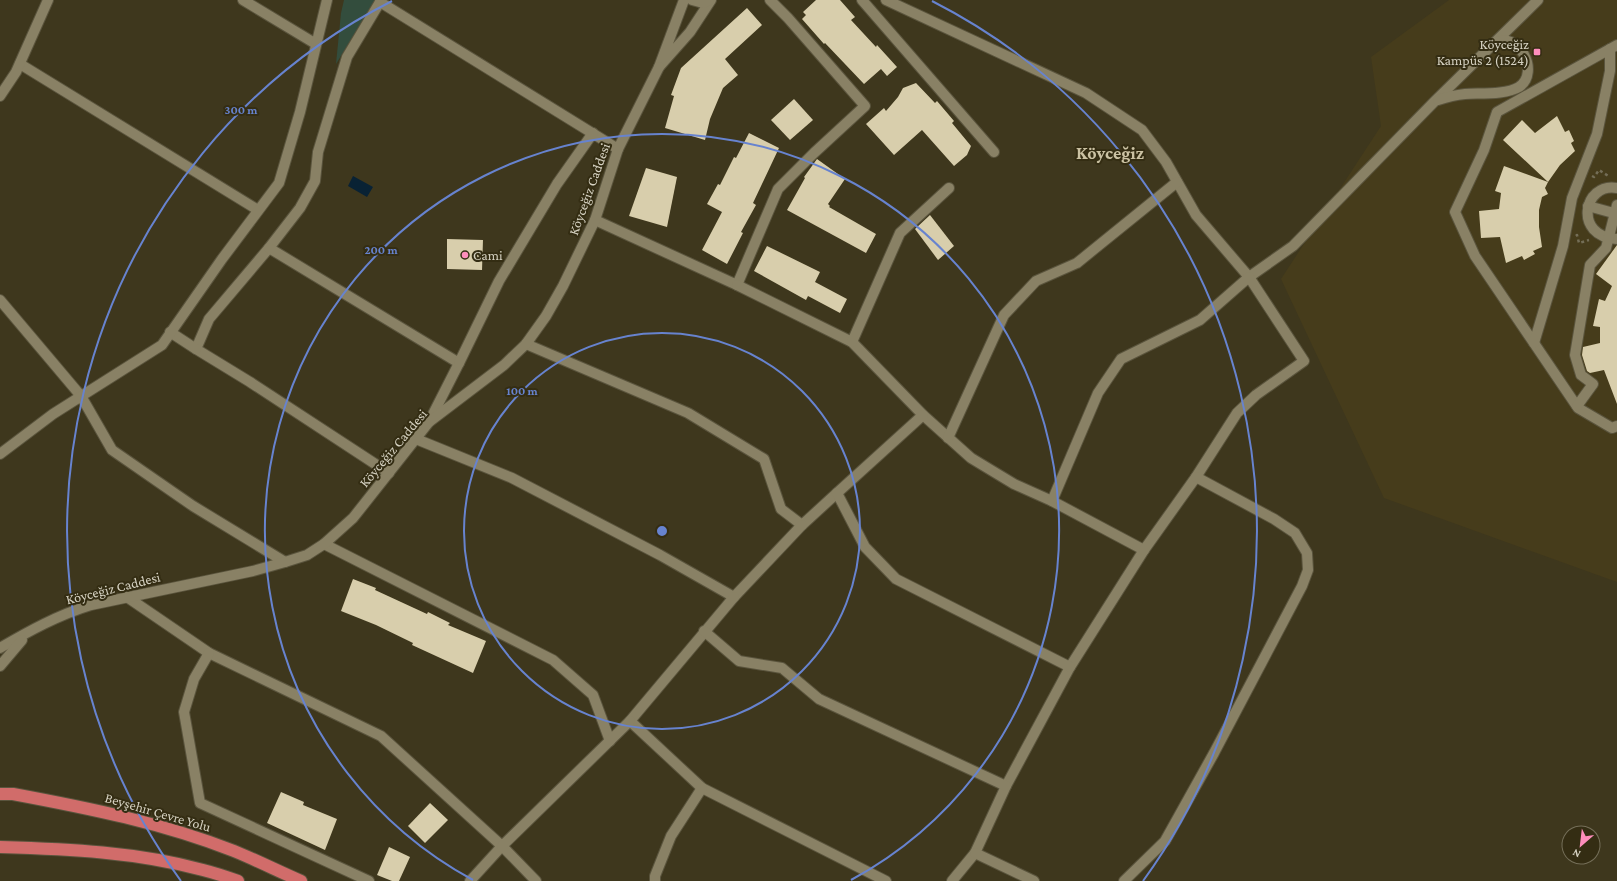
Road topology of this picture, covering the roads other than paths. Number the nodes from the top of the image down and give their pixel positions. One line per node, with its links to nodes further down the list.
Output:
1 (48, 0): 15 (street)
2 (243, 0): 12 (street)
3 (326, 0): 12 (street)
4 (684, 0): 16 (street, Köyceğiz Caddesi)
5 (692, 0): 6 (street)
6 (710, 0): 16 (street, Köyceğiz Caddesi)
7 (770, 0): 34 (street)
8 (862, 0): 23 (street)
9 (886, 0): 24 (street)
10 (1538, 0): 13 (street)
11 (380, 1): 21 (street); 32 (street)
12 (316, 44): 28 (street)
13 (1492, 46): 17 (street); 20 (street)
14 (1613, 47): 19 (street); 38 (street)
15 (20, 64): 18 (street); 28 (street)
16 (659, 67): 22 (street, Köyceğiz Caddesi)
17 (1519, 87): 19 (street); 20 (street)
18 (0, 96)
19 (1525, 97): 38 (street)
20 (1435, 101): 33 (street)
21 (593, 133): 22 (street); 41 (street)
22 (618, 149): 30 (street, Köyceğiz Caddesi)
23 (994, 152)
24 (1177, 182): 33 (street); 47 (street)
25 (949, 188): 37 (street)
26 (1612, 188): 27 (street)
27 (1588, 206): 29 (street); 31 (street)
28 (258, 210): 36 (street)
29 (1616, 211): 31 (street)
30 (595, 220): 34 (street); 39 (street, Köyceğiz Caddesi)
31 (1613, 238): 43 (street)
32 (269, 248): 40 (street); 41 (street)
33 (1249, 277): 51 (street); 53 (street)
34 (737, 285): 37 (street)
35 (0, 300): 42 (street)
36 (170, 332): 40 (street); 42 (street)
37 (852, 342): 44 (street)
38 (1534, 343): 43 (street)
39 (526, 344): 45 (street, Köyceğiz Caddesi); 54 (street)
40 (196, 349): 50 (street)
41 (459, 363): 45 (street)
42 (81, 396): 49 (street); 57 (street)
43 (1577, 406): 46 (street)
44 (923, 415): 47 (street); 52 (street)
45 (429, 422): 48 (street, Köyceğiz Caddesi)
46 (1617, 426)
47 (948, 438): 53 (street)
48 (416, 439): 50 (street, Köyceğiz Caddesi); 59 (street)
49 (0, 454)
50 (389, 473): 55 (street, Köyceğiz Caddesi)
51 (1196, 477): 56 (street); 85 (street)
52 (838, 493): 54 (street); 65 (street)
53 (1052, 501): 56 (street)
54 (802, 525): 59 (street)
55 (324, 544): 57 (street, Köyceğiz Caddesi); 67 (street)
56 (1144, 550): 65 (street)
57 (285, 562): 58 (street, Köyceğiz Caddesi)
58 (127, 597): 60 (street, Köyceğiz Caddesi); 63 (street)
59 (734, 597): 61 (street)
60 (30, 631): 62 (street, Köyceğiz Caddesi); 64 (street, Köyceğiz Caddesi)
61 (704, 632): 66 (street); 68 (street)
62 (0, 648)
63 (209, 653): 73 (street); 78 (street)
64 (0, 666)
65 (1070, 667): 68 (street)
66 (630, 721): 67 (street); 70 (street)
67 (610, 741): 73 (street)
68 (1006, 786): 75 (street)
69 (0, 787): 72 (highway)
70 (702, 788): 81 (street); 82 (street)
71 (0, 794): 72 (highway, Beyşehir Çevre Yolu)
72 (13, 794): 77 (highway, Beyşehir Çevre Yolu)
73 (502, 846): 79 (street); 80 (street)
74 (0, 847): 76 (highway)
75 (975, 853): 83 (street); 84 (street)
76 (238, 881)
77 (301, 881)
78 (369, 881)
79 (470, 881)
80 (536, 881)
81 (655, 881)
82 (886, 881)
83 (952, 881)
84 (1034, 881)
85 (1124, 881)

